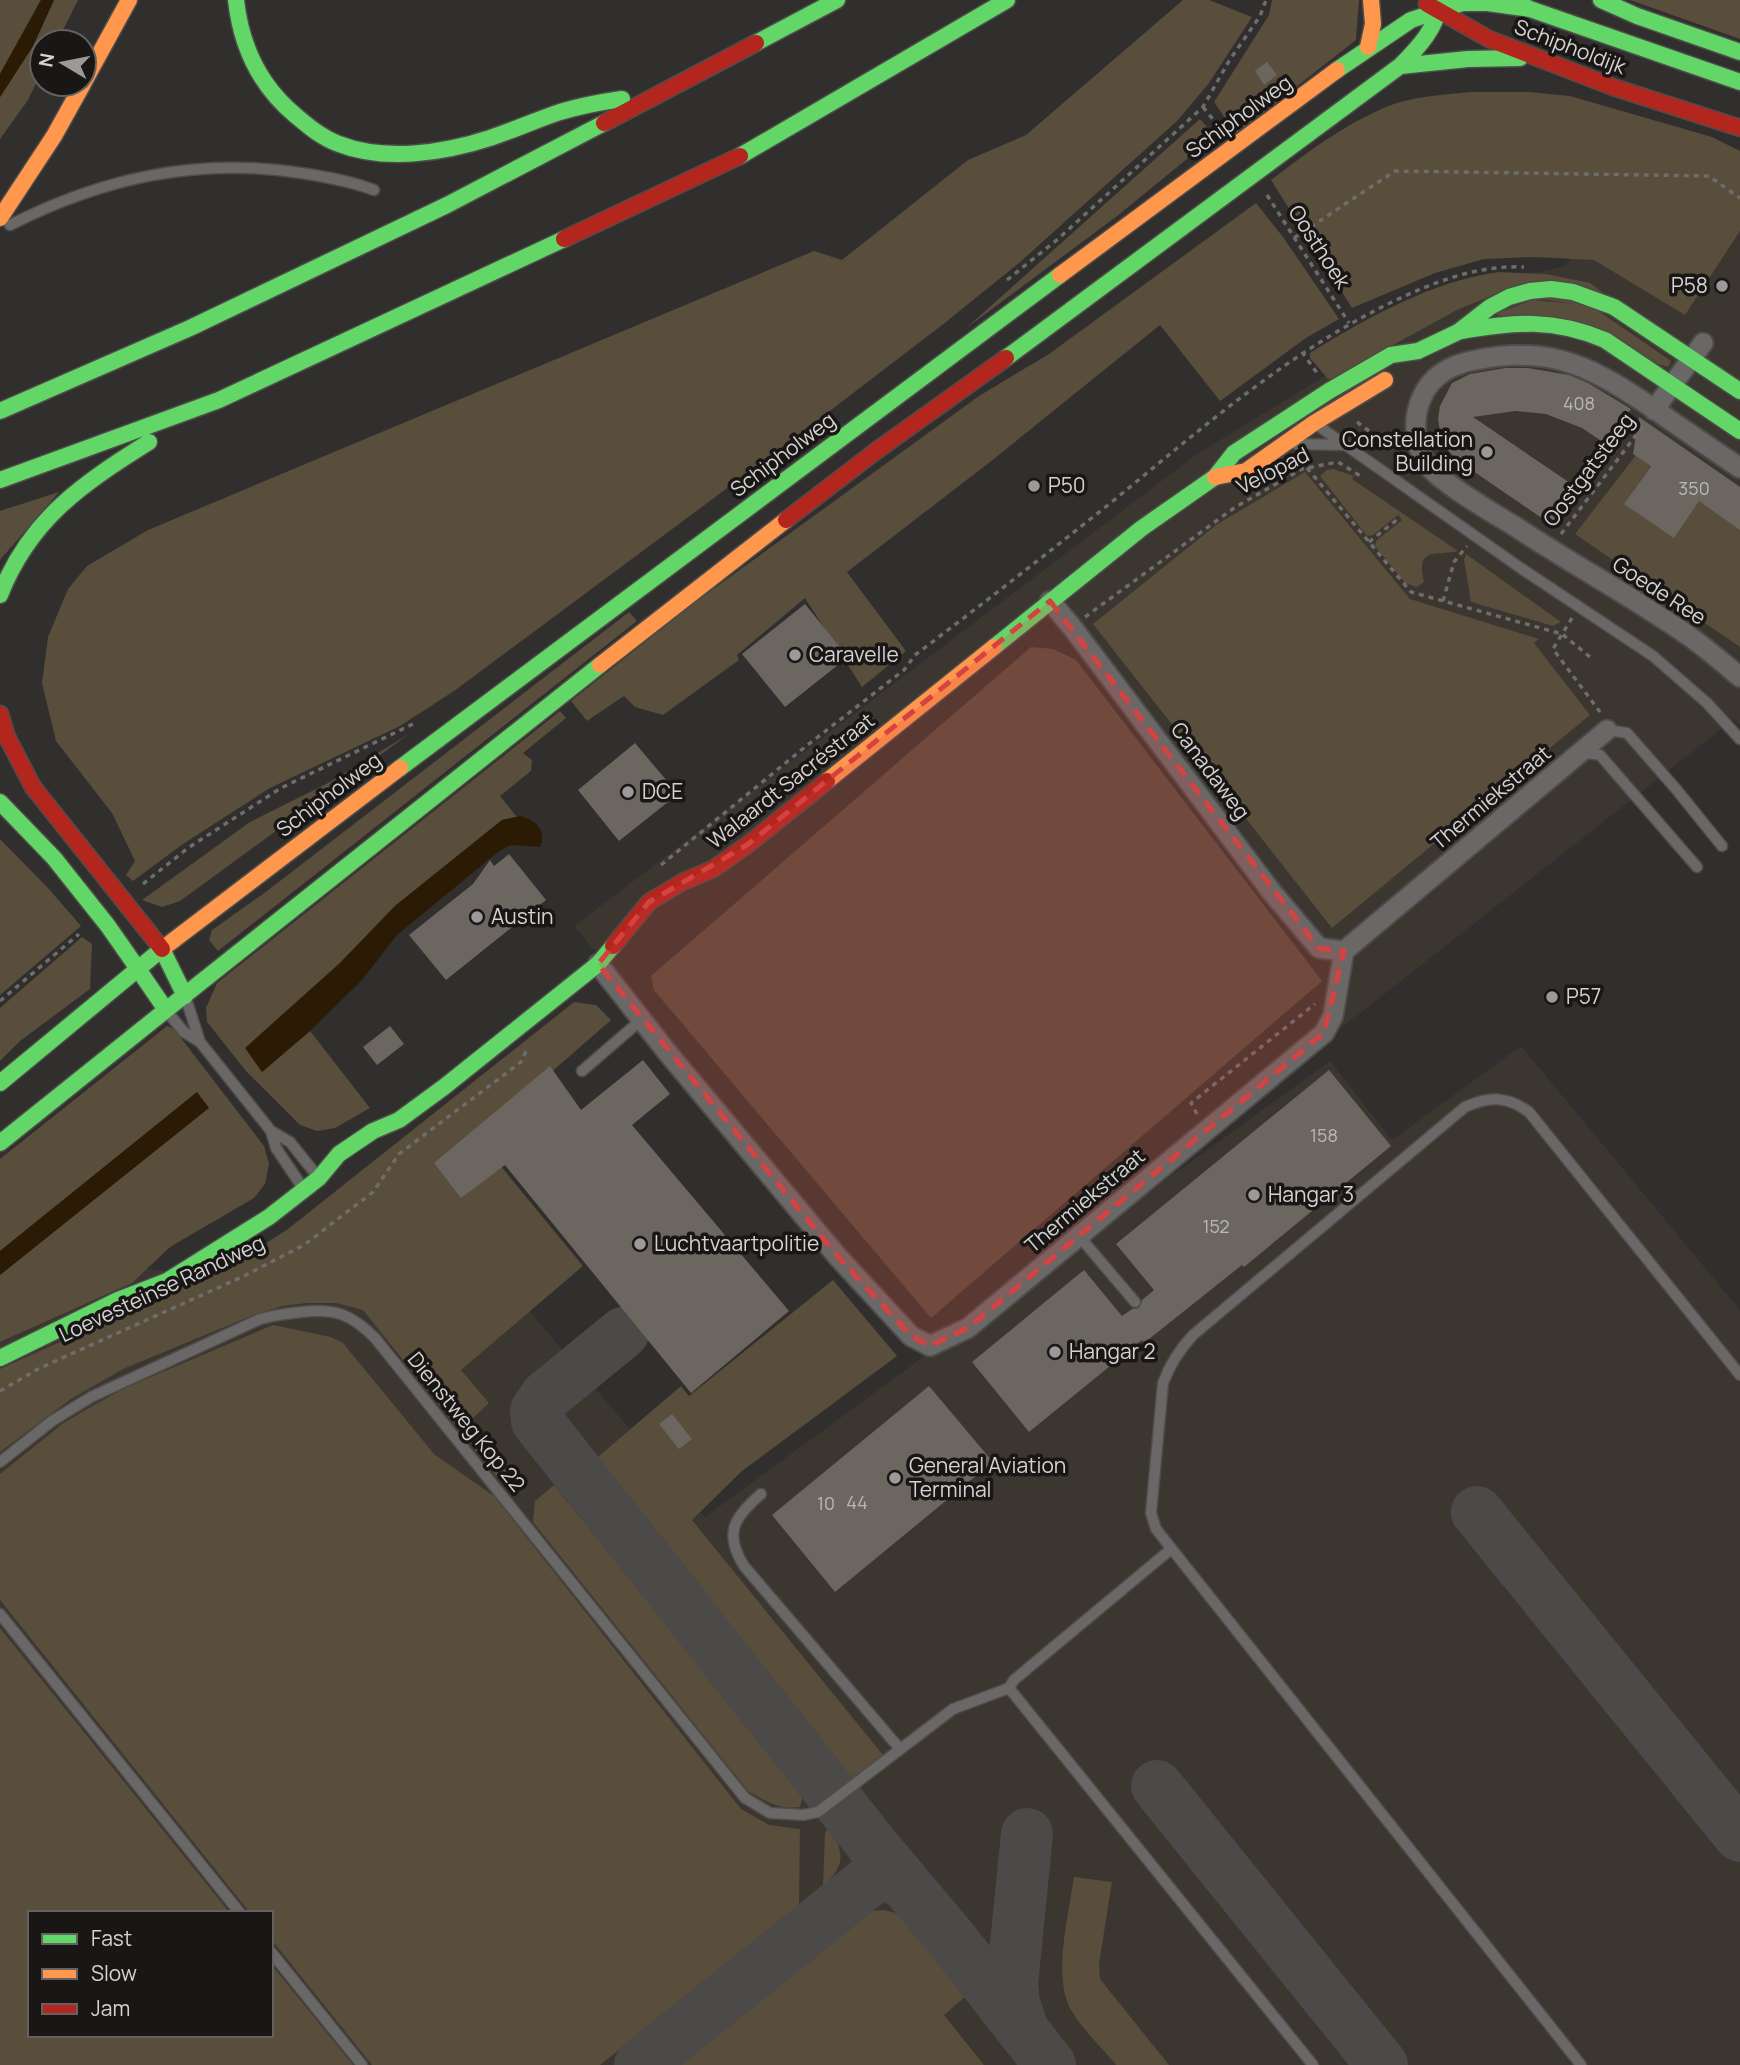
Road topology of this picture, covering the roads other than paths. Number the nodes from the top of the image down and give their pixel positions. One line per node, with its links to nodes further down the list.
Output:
1 (129, 0): 13 (main road)
2 (236, 0): 17 (main road)
3 (838, 0): 17 (main road)
4 (1007, 0): 28 (main road)
5 (1371, 0): 11 (main road)
6 (1420, 0): 9 (main road)
7 (1513, 0): 10 (main road, Schipholdijk)
8 (1601, 0): 12 (main road)
9 (1441, 6): 10 (main road, Schipholdijk); 11 (main road, Schipholweg); 14 (main road, Schipholdijk); 15 (main road)
10 (1530, 9): 16 (main road, Schipholdijk)
11 (1368, 47): 49 (main road, Schipholweg)
12 (1740, 52)
13 (98, 57)
14 (1540, 59): 15 (main road); 19 (main road, Schipholdijk)
15 (1400, 66): 53 (main road)
16 (1740, 82)
17 (654, 95): 30 (main road)
18 (76, 98): 21 (main road)
19 (1740, 128)
20 (374, 190): 22 (lane)
21 (0, 218)
22 (0, 230)
23 (1458, 332): 24 (main road); 25 (main road); 26 (main road)
24 (1418, 351): 31 (main road, Walaardt Sacréstraat); 32 (main road, Walaardt Sacréstraat)
25 (1697, 351): 26 (street); 27 (main road)
26 (1672, 385): 29 (street); 33 (main road)
27 (1740, 391)
28 (219, 400): 38 (main road); 39 (main road)
29 (1654, 410): 36 (street, Goede Ree); 41 (street, Goede Ree)
30 (0, 411)
31 (1293, 415): 32 (lane); 37 (main road, Walaardt Sacréstraat)
32 (1314, 423): 34 (main road, Walaardt Sacréstraat); 35 (lane)
33 (1740, 431)
34 (1286, 443): 35 (lane); 37 (main road, Walaardt Sacréstraat)
35 (1344, 445): 44 (lane)
36 (1740, 468)
37 (1215, 477): 40 (main road, Walaardt Sacréstraat)
38 (0, 480)
39 (0, 595)
40 (1050, 601): 50 (street, Canadaweg); 51 (main road, Walaardt Sacréstraat)
41 (1740, 677)
42 (0, 714): 49 (main road)
43 (1605, 722): 45 (street, Thermiekstraat); 47 (lane)
44 (1740, 739)
45 (1581, 752): 48 (lane); 50 (street, Thermiekstraat)
46 (0, 802): 52 (main road)
47 (1722, 846)
48 (1697, 867)
49 (162, 949): 52 (main road, Schipholweg); 53 (main road)
50 (1343, 951): 66 (street, Thermiekstraat)
51 (598, 964): 55 (street, Thermiekstraat); 59 (main road, Walaardt Sacréstraat)
52 (138, 969): 54 (main road); 58 (main road, Schipholweg)
53 (185, 996): 54 (main road); 56 (lane)
54 (166, 1010): 56 (lane); 61 (main road)
55 (641, 1020): 57 (lane); 66 (street, Thermiekstraat)
56 (200, 1042): 60 (lane)
57 (582, 1072)
58 (0, 1083)
59 (399, 1120): 62 (main road, Walaardt Sacréstraat); 64 (main road, Walaardt Sacréstraat)
60 (271, 1130): 64 (lane); 65 (lane)
61 (0, 1143)
62 (376, 1148)
63 (350, 1168): 64 (main road, Walaardt Sacréstraat)
64 (319, 1178): 65 (main road, Walaardt Sacréstraat)
65 (304, 1189): 68 (main road, Loevesteinse Randweg)
66 (1079, 1236): 67 (lane)
67 (1135, 1302)
68 (0, 1358)
69 (1740, 1375): 72 (lane)
70 (0, 1462): 75 (lane, Dienstweg Kop 22)
71 (761, 1494): 75 (lane)
72 (1170, 1550): 74 (lane); 80 (lane)
73 (0, 1614): 76 (lane)
74 (1009, 1688): 75 (lane); 79 (lane)
75 (900, 1749)
76 (238, 1911)
77 (273, 1954): 78 (lane)
78 (362, 2065)
79 (1313, 2065)
80 (1581, 2065)

